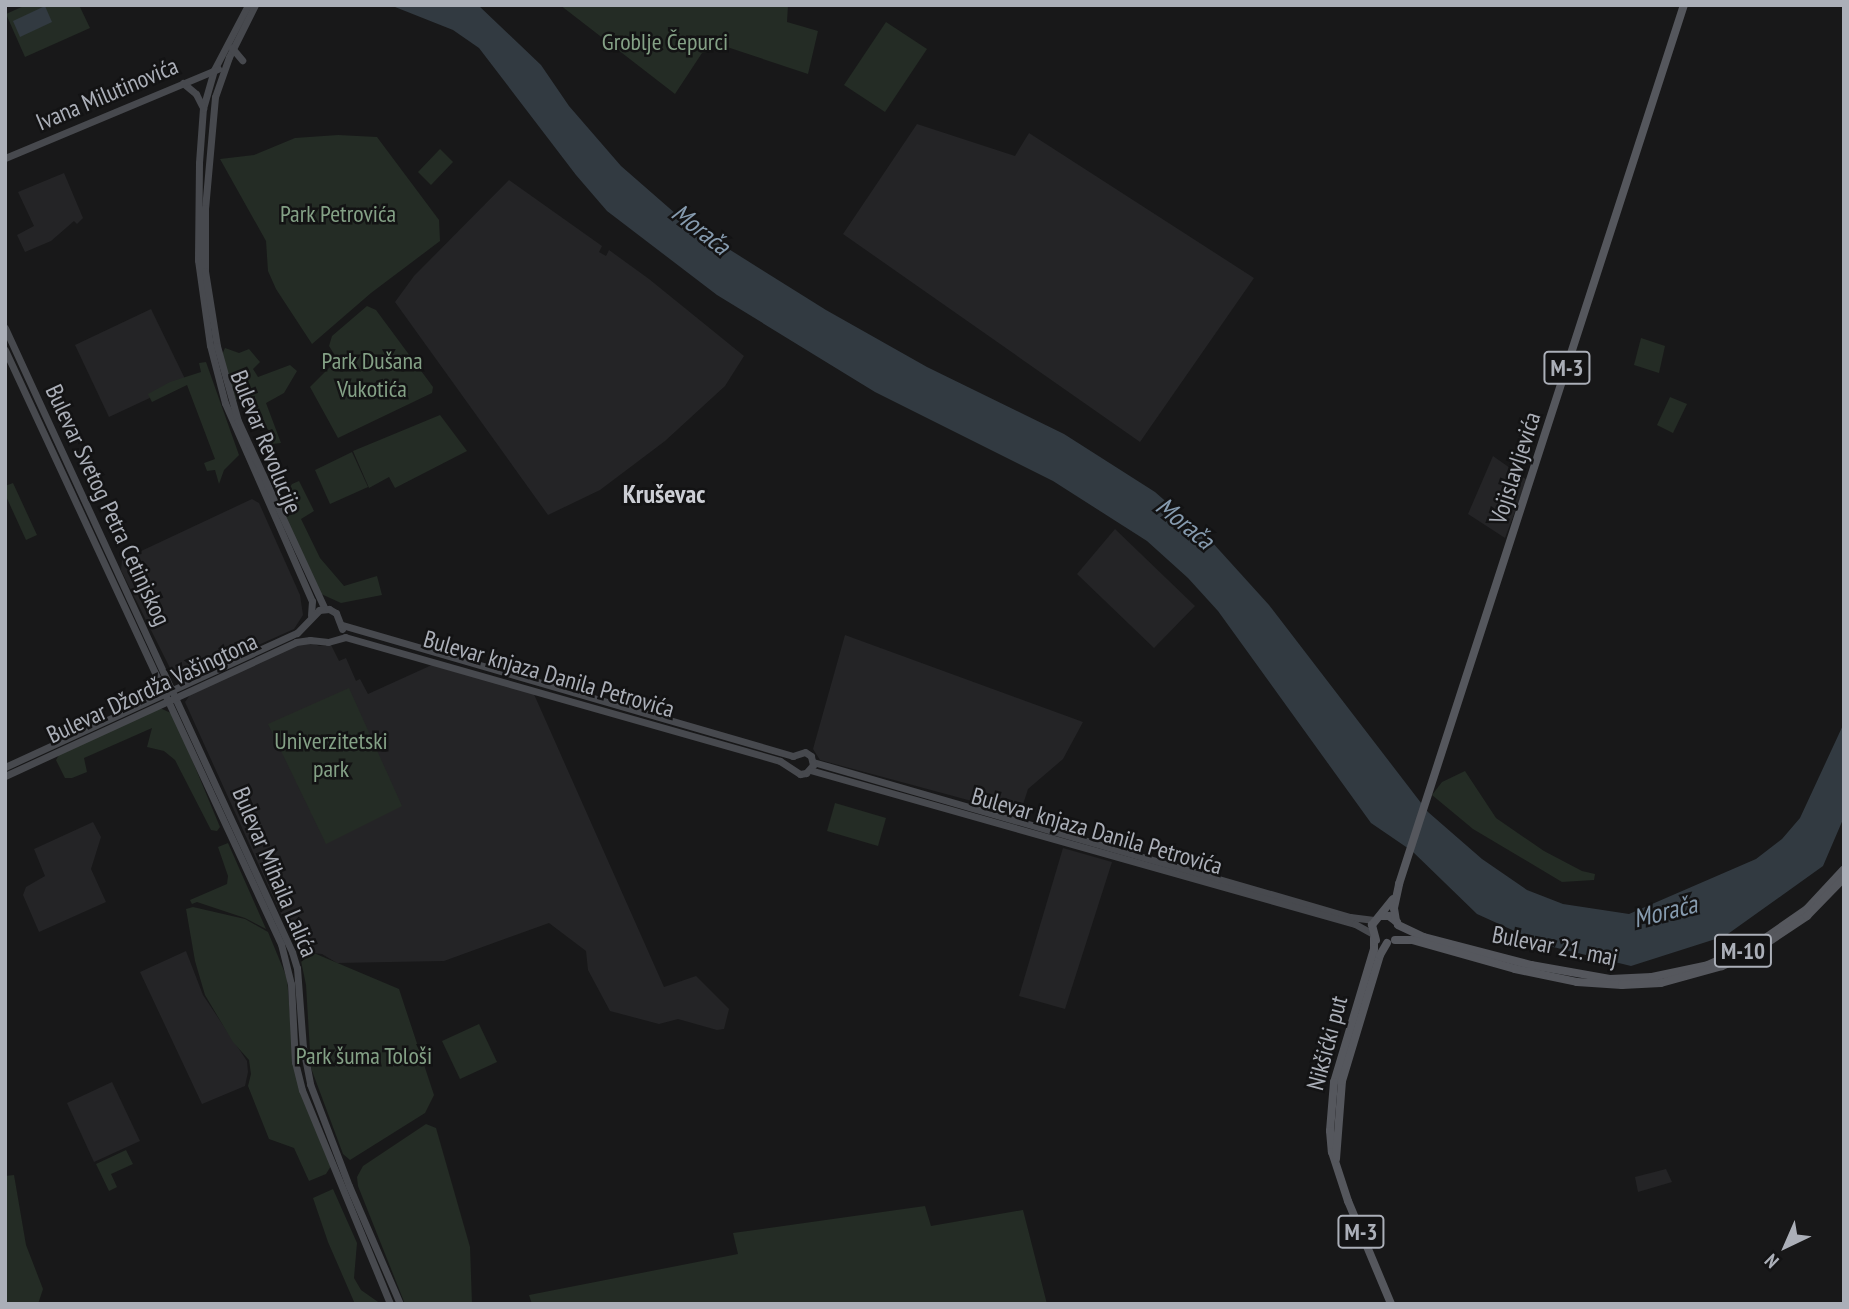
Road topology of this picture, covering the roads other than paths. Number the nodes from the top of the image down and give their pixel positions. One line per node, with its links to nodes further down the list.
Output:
1 (247, 5): 7 (main road, Bulevar Revolucije)
2 (255, 5): 4 (main road, Bulevar Revolucije)
3 (1684, 5): 28 (main road, Vojislavljevića / M-3)
4 (232, 48): 5 (main road); 6 (main road, Bulevar Revolucije)
5 (242, 60)
6 (225, 66): 7 (main road, Ivana Milutinovića); 13 (main road, Bulevar Revolucije)
7 (214, 70): 8 (main road, Ivana Milutinovića); 9 (main road, Bulevar Revolucije)
8 (183, 83): 9 (main road); 10 (main road, Ivana Milutinovića)
9 (203, 108): 14 (main road, Bulevar Revolucije)
10 (5, 158)
11 (5, 328): 18 (main road, Bulevar Svetog Petra Cetinjskog)
12 (5, 350): 19 (main road, Bulevar Svetog Petra Cetinjskog)
13 (325, 609): 14 (main road); 15 (main road)
14 (310, 619): 17 (main road); 18 (main road, Bulevar Džordža Vašingtona)
15 (342, 625): 16 (main road); 20 (main road, Bulevar knjaza Danila Petrovića)
16 (336, 638): 17 (main road); 22 (main road, Bulevar knjaza Danila Petrovića)
17 (316, 640): 18 (main road, Bulevar Džordža Vašingtona)
18 (174, 695): 19 (main road, Bulevar Džordža Vašingtona); 36 (main road, Bulevar Mihaila Lalića)
19 (165, 699): 23 (main road, Bulevar Džordža Vašingtona); 25 (main road, Bulevar Džordža Vašingtona); 35 (main road, Bulevar Mihaila Lalića)
20 (793, 756): 21 (main road, Bulevar knjaza Danila Petrovića); 22 (main road)
21 (813, 762): 24 (main road); 29 (main road, Bulevar knjaza Danila Petrovića)
22 (791, 766): 24 (main road, Bulevar knjaza Danila Petrovića)
23 (5, 767)
24 (810, 770): 31 (main road, Bulevar knjaza Danila Petrovića)
25 (5, 776)
26 (1844, 869): 33 (main road, Bulevar 21. maj / M-10)
27 (1844, 878): 33 (main road, Bulevar 21. maj / M-10)
28 (1396, 895): 29 (main road, M-3); 30 (main road, M-3)
29 (1378, 918): 30 (main road, Bulevar 21. maj); 31 (main road, M-3)
30 (1397, 923): 32 (main road, M-3); 33 (main road, Bulevar 21. maj / M-10)
31 (1373, 935): 32 (main road, Bulevar 21. maj); 34 (main road, Nikšićki put / M-3)
32 (1391, 942): 33 (main road, Bulevar 21. maj / M-10); 34 (main road, Nikšićki put / M-3)
33 (1516, 965)
34 (1336, 1159): 37 (main road, Nikšićki put / M-3)
35 (390, 1304)
36 (400, 1304)
37 (1391, 1304)

